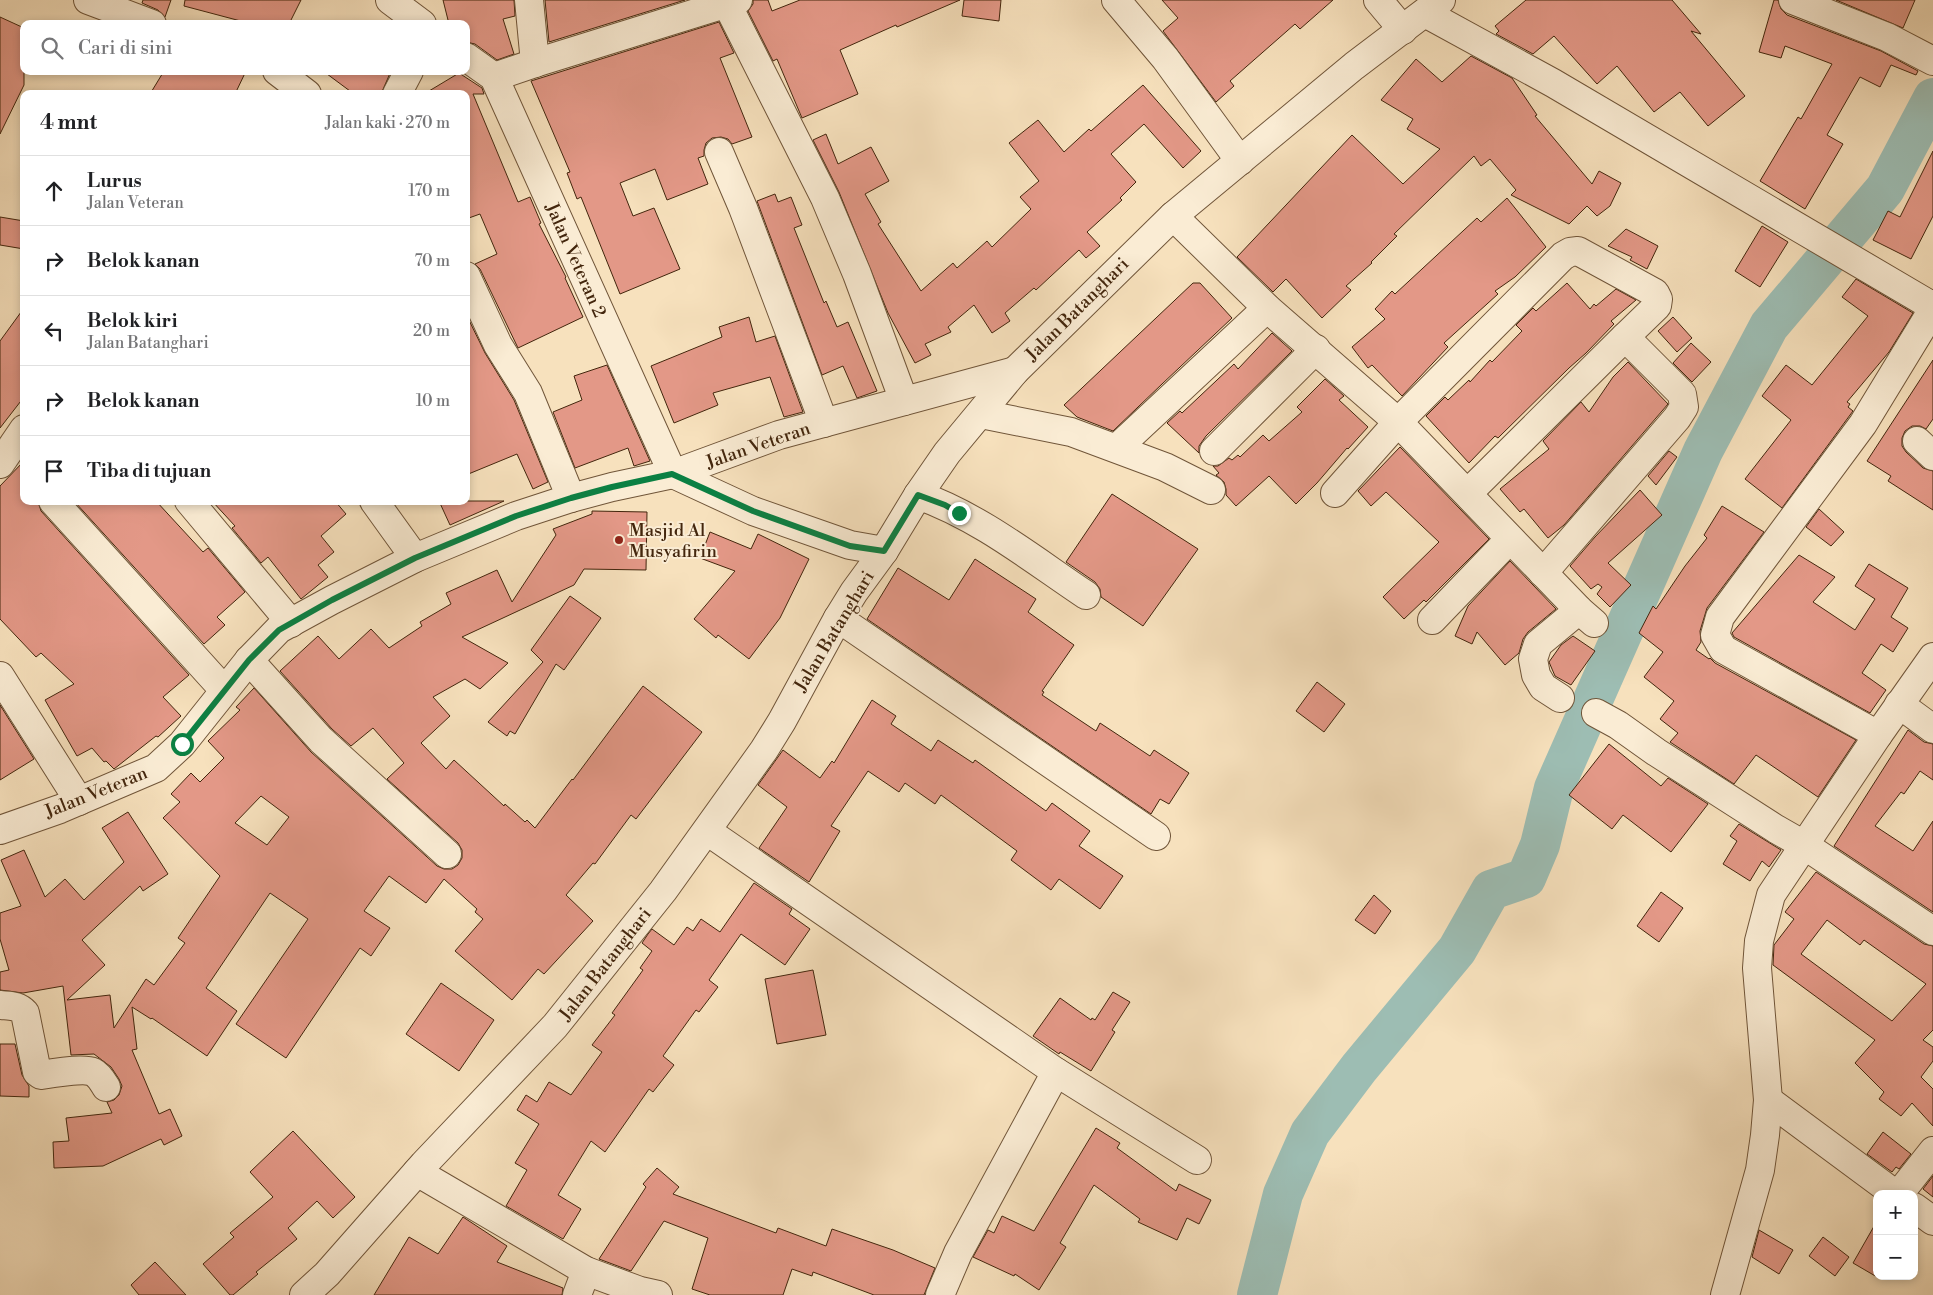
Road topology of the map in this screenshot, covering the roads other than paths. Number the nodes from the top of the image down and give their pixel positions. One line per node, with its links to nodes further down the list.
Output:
1 (88, 0): 9 (street)
2 (529, 0): 14 (street)
3 (1116, 0): 21 (street)
4 (1378, 0): 11 (street)
5 (1793, 0): 12 (street)
6 (730, 1): 14 (street); 29 (street)
7 (397, 2): 10 (street)
8 (1433, 6): 11 (street, Jalan Batanghari); 24 (street)
9 (141, 20)
10 (417, 20)
11 (1403, 30): 21 (street, Jalan Batanghari)
12 (1929, 58)
13 (470, 60): 17 (street)
14 (535, 63): 17 (street)
15 (282, 75): 18 (street)
16 (407, 75): 19 (street)
17 (494, 77): 35 (street, Jalan Veteran 2)
18 (302, 90)
19 (399, 90)
20 (719, 152): 32 (street)
21 (1240, 161): 22 (street, Jalan Batanghari)
22 (1173, 216): 25 (street); 28 (street, Jalan Batanghari)
23 (470, 284): 40 (street)
24 (1932, 305): 60 (street)
25 (1267, 308): 27 (street); 33 (street)
26 (1625, 337): 31 (street); 38 (street); 47 (street)
27 (1316, 349): 31 (street); 34 (street)
28 (1016, 371): 29 (street, Jalan Veteran); 30 (street, Jalan Batanghari)
29 (904, 401): 32 (street, Jalan Veteran)
30 (981, 414): 33 (street); 39 (street, Jalan Batanghari)
31 (1398, 422): 37 (street); 38 (street)
32 (824, 423): 35 (street, Jalan Veteran)
33 (1117, 448): 36 (street)
34 (1214, 451)
35 (672, 474): 40 (street, Jalan Veteran); 45 (street)
36 (1211, 490)
37 (1335, 492)
38 (1468, 493): 44 (street)
39 (918, 495): 45 (street, Jalan Batanghari); 48 (street)
40 (571, 498): 46 (street, Jalan Veteran)
41 (58, 505): 55 (street)
42 (192, 505): 51 (street)
43 (377, 505): 46 (street)
44 (1510, 539): 47 (street); 50 (street)
45 (884, 551): 49 (street, Jalan Batanghari)
46 (415, 558): 51 (street, Jalan Veteran)
47 (1543, 573): 56 (street)
48 (1086, 595)
49 (838, 618): 63 (street, Jalan Batanghari); 64 (street)
50 (1432, 620)
51 (291, 622): 53 (street, Jalan Veteran)
52 (1933, 657): 57 (street)
53 (249, 660): 55 (street, Jalan Veteran); 66 (street)
54 (0, 676): 61 (street)
55 (224, 690): 61 (street, Jalan Veteran)
56 (1560, 698)
57 (1899, 704): 59 (street); 60 (street)
58 (1596, 713): 65 (street)
59 (1933, 729)
60 (1878, 735): 65 (street)
61 (79, 800): 62 (street, Jalan Veteran)
62 (0, 830)
63 (707, 831): 69 (street); 74 (street, Jalan Batanghari)
64 (1156, 836)
65 (1804, 844): 67 (street); 71 (street)
66 (448, 854)
67 (1933, 931)
68 (0, 1005): 70 (street)
69 (1056, 1072): 73 (street); 82 (street)
70 (106, 1087)
71 (1768, 1100): 75 (street); 83 (street)
72 (1933, 1151): 76 (street)
73 (1197, 1160)
74 (417, 1172): 79 (street); 80 (street, Jalan Batanghari)
75 (1892, 1190)
76 (1900, 1190)
77 (1918, 1211): 78 (street)
78 (1933, 1221)
79 (582, 1283): 81 (street)
80 (304, 1295)
81 (658, 1295)
82 (940, 1295)
83 (1725, 1295)

